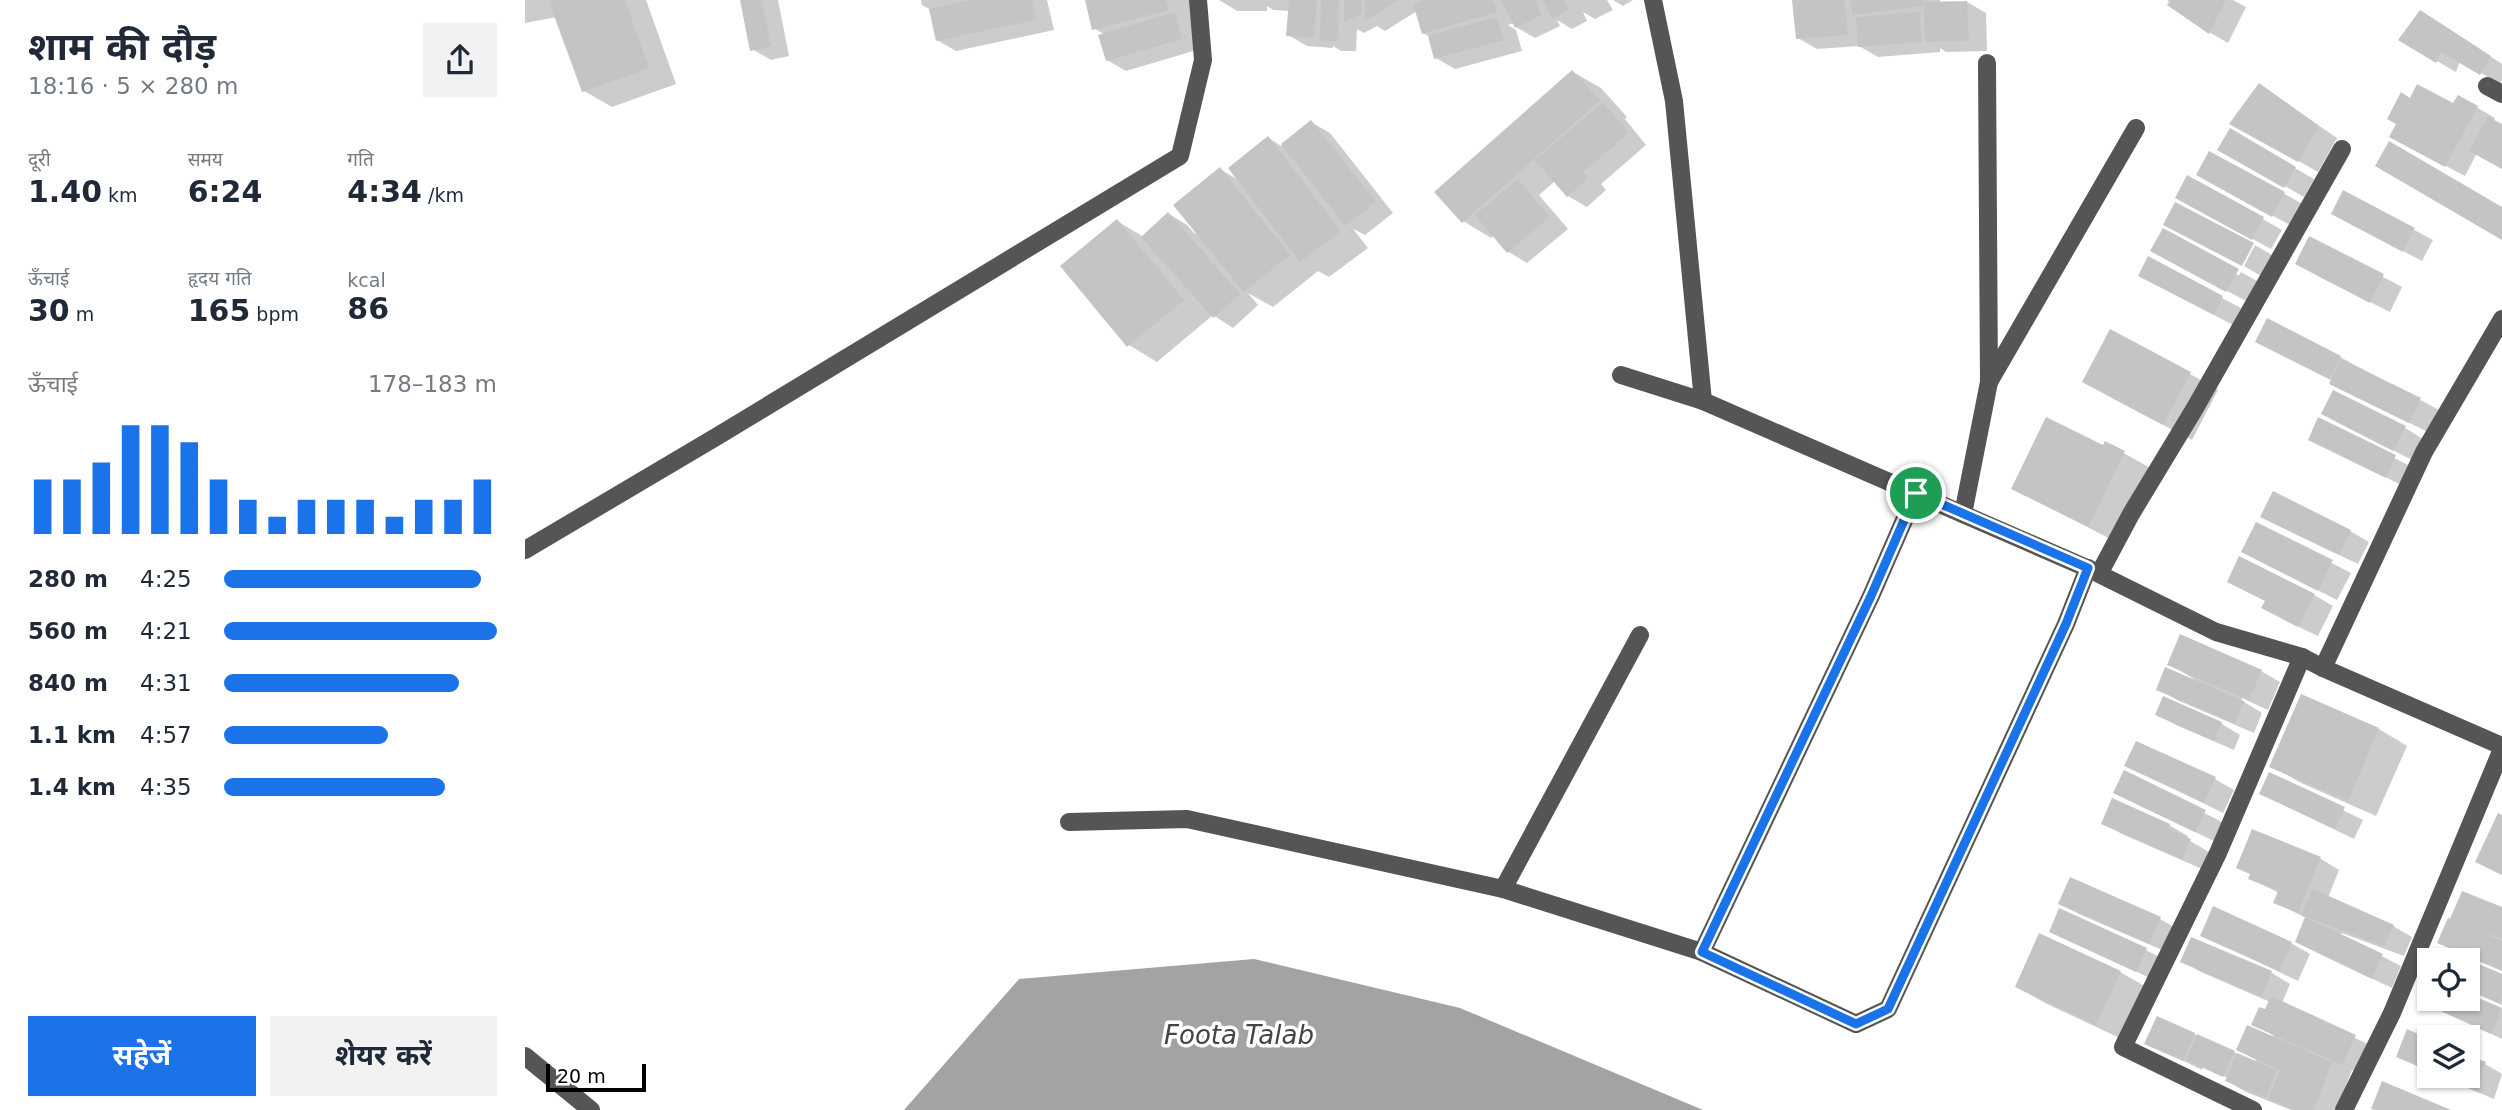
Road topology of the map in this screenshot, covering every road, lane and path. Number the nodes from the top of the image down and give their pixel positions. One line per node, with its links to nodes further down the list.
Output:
1 (1198, 0): 12 (street)
2 (1653, 0): 9 (street)
3 (1987, 63): 8 (street)
4 (2136, 128): 8 (street)
5 (2342, 149): 13 (street)
6 (2502, 320): 16 (street)
7 (1621, 375): 9 (street)
8 (1989, 382): 11 (street)
9 (1703, 401): 10 (street)
10 (1916, 493): 11 (street); 20 (street)
11 (1963, 514): 13 (street)
12 (525, 550)
13 (2093, 571): 15 (street); 20 (street)
14 (1640, 635): 19 (street)
15 (2302, 657): 16 (street); 23 (street)
16 (2323, 668): 17 (street)
17 (2502, 747): 24 (street)
18 (1069, 822): 19 (street)
19 (1503, 889): 20 (street)
20 (1702, 952)
21 (525, 1056): 22 (street)
22 (591, 1110)
23 (2253, 1110)
24 (2344, 1110)

